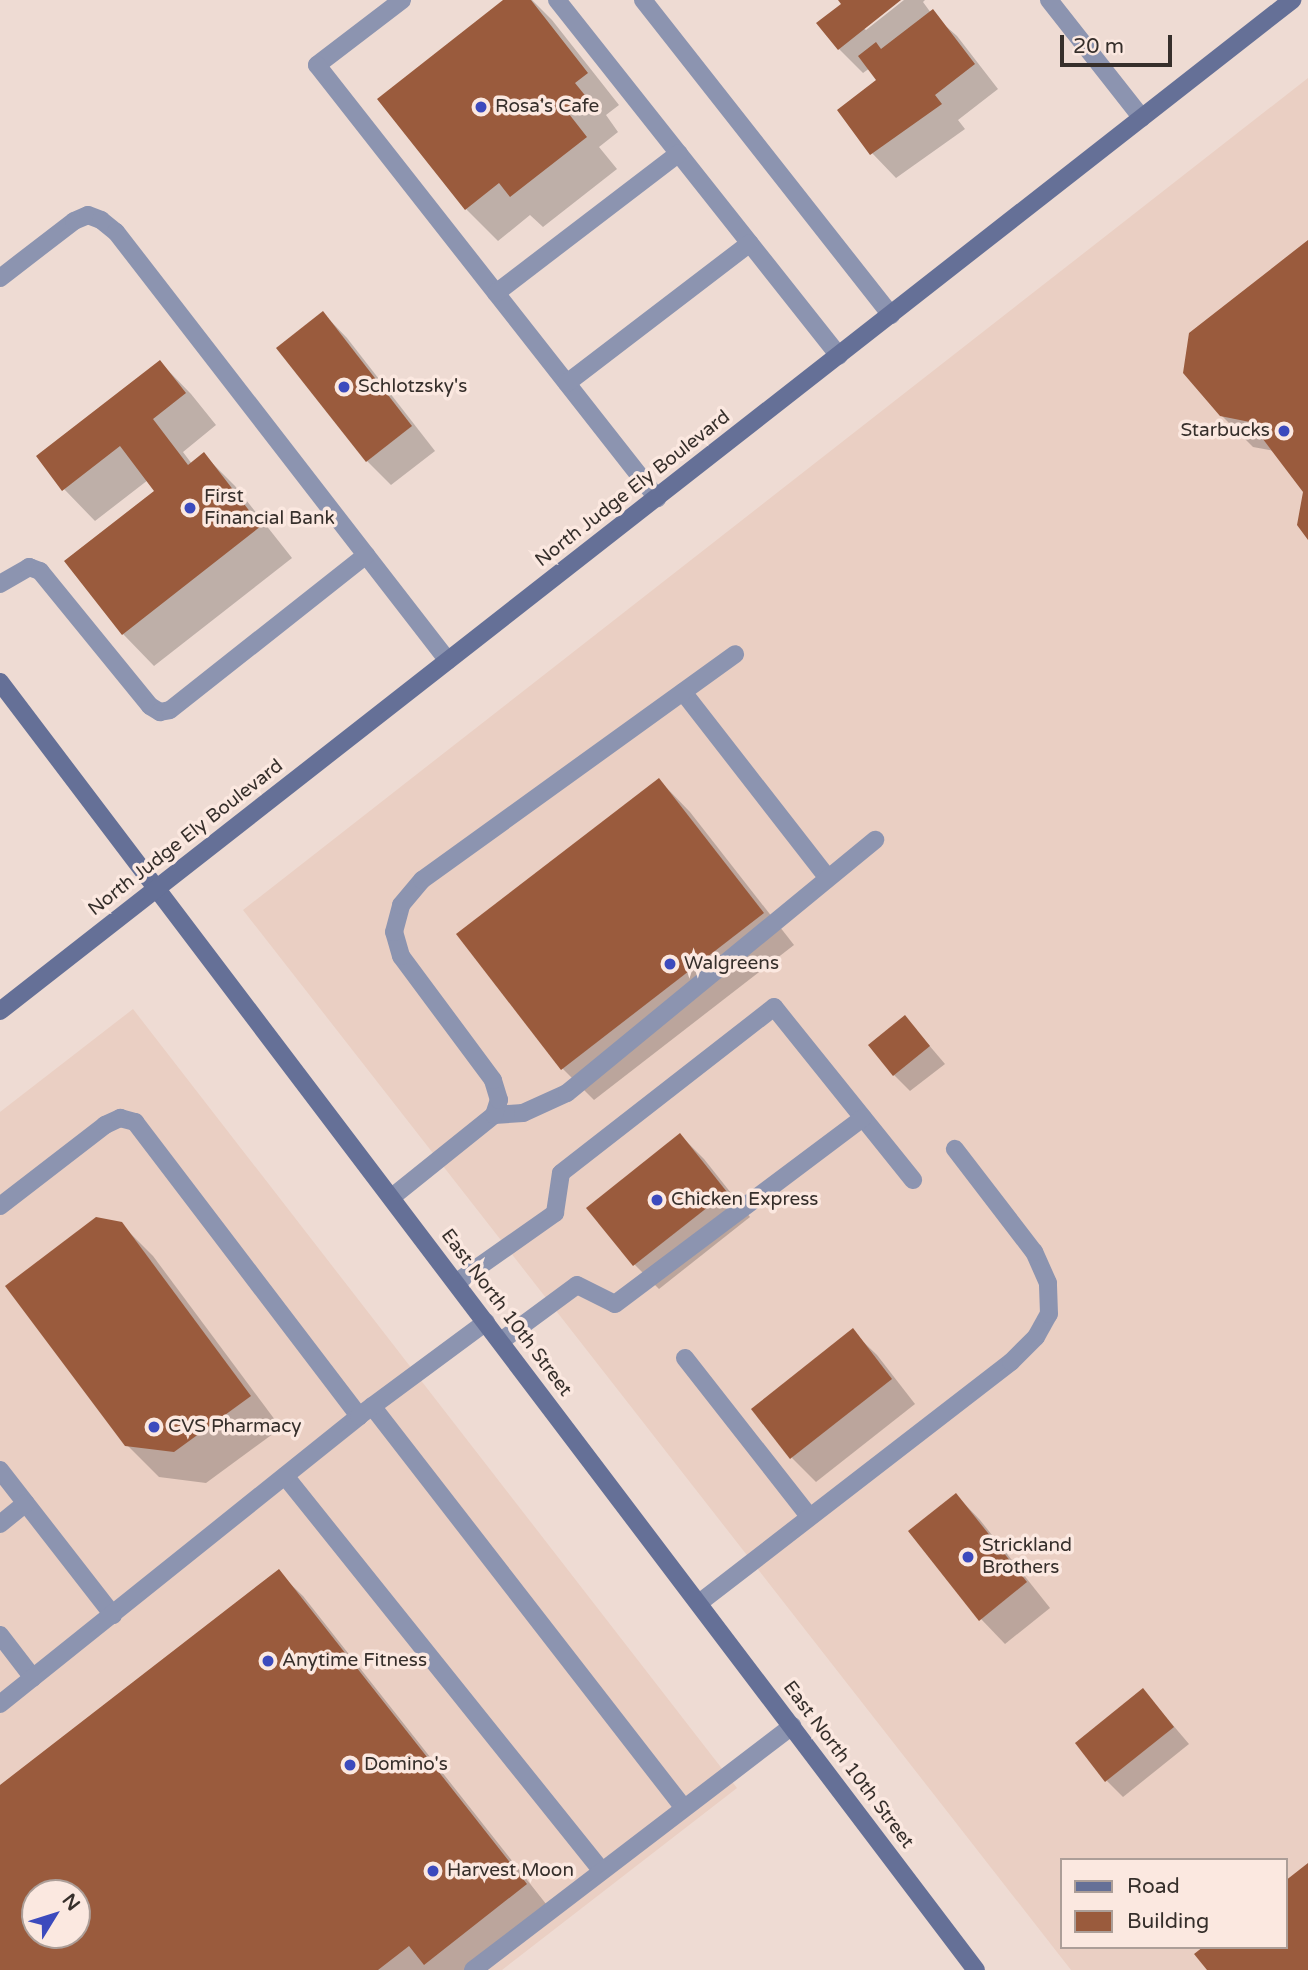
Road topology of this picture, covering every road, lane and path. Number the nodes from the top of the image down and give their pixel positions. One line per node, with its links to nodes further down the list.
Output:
1 (402, 0): 10 (street)
2 (558, 0): 7 (street)
3 (643, 0): 11 (street)
4 (1049, 0): 6 (street)
5 (1292, 0): 6 (main road, North Judge Ely Boulevard)
6 (1142, 118): 11 (main road, North Judge Ely Boulevard)
7 (679, 153): 8 (street); 10 (street)
8 (750, 243): 12 (street); 13 (street)
9 (0, 278): 15 (street)
10 (496, 293): 13 (street)
11 (891, 315): 12 (main road, North Judge Ely Boulevard)
12 (839, 356): 14 (main road, North Judge Ely Boulevard)
13 (567, 383): 14 (street)
14 (657, 498): 18 (main road, North Judge Ely Boulevard)
15 (366, 555): 16 (street); 18 (street)
16 (0, 584)
17 (735, 654): 20 (street)
18 (448, 661): 23 (main road, North Judge Ely Boulevard)
19 (0, 682): 23 (main road, East North 10th Street)
20 (683, 692): 22 (street); 25 (street)
21 (875, 840): 22 (street)
22 (827, 877): 25 (street)
23 (158, 887): 24 (main road, North Judge Ely Boulevard); 29 (main road, East North 10th Street)
24 (0, 1011)
25 (494, 1115): 29 (street)
26 (863, 1118): 28 (street); 31 (street); 33 (street)
27 (955, 1149): 39 (street)
28 (913, 1181)
29 (392, 1197): 31 (main road, East North 10th Street)
30 (0, 1206): 35 (street)
31 (457, 1282): 32 (main road, East North 10th Street)
32 (486, 1322): 33 (main road, East North 10th Street); 35 (street)
33 (500, 1341): 41 (main road, East North 10th Street)
34 (684, 1358): 39 (street)
35 (365, 1411): 37 (street); 47 (street)
36 (0, 1469): 38 (street)
37 (285, 1476): 42 (street); 48 (street)
38 (26, 1503): 40 (street); 42 (street)
39 (809, 1516): 41 (street)
40 (0, 1524)
41 (699, 1603): 46 (main road, East North 10th Street)
42 (113, 1615): 44 (street)
43 (0, 1635): 44 (street)
44 (33, 1678): 45 (street)
45 (0, 1704)
46 (792, 1726): 47 (street); 50 (main road, East North 10th Street)
47 (683, 1807): 48 (street)
48 (601, 1870): 49 (street)
49 (473, 1970)
50 (976, 1970)

